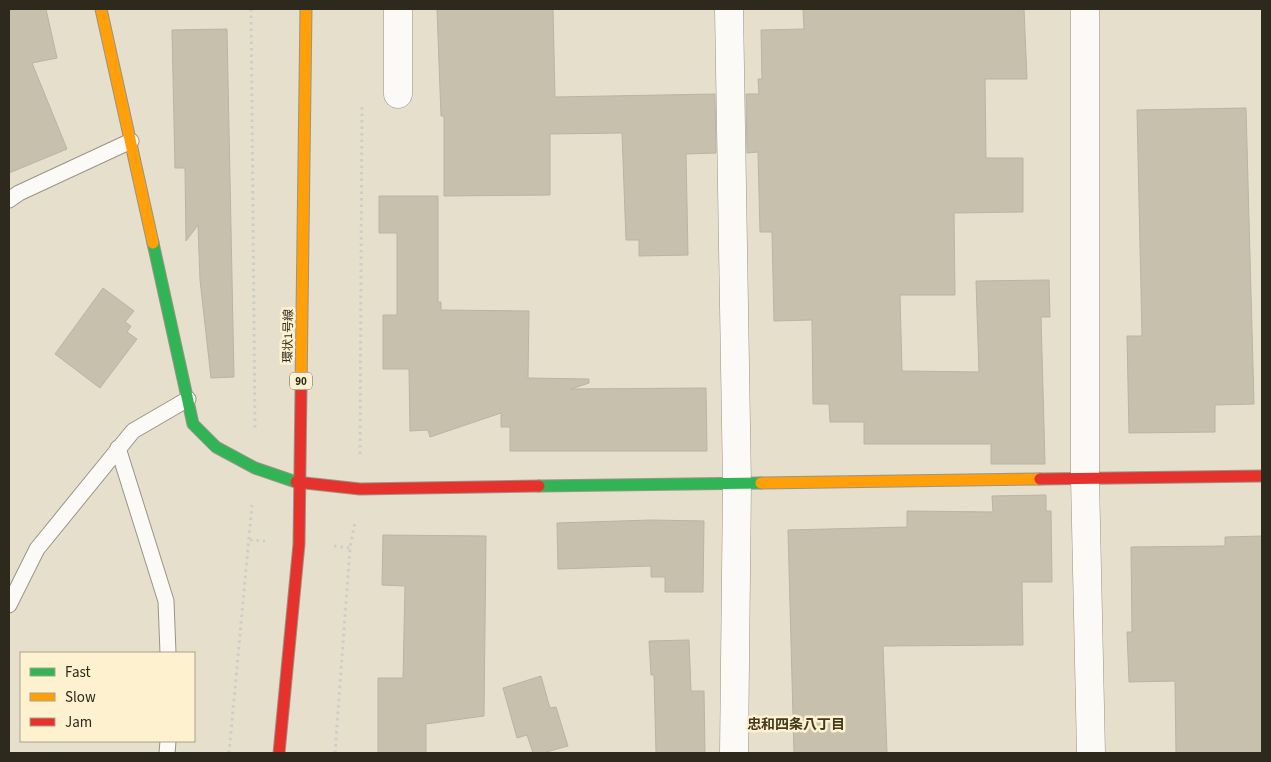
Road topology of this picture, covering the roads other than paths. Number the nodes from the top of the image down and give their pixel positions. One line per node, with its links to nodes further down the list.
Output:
1 (101, 9): 7 (street)
2 (306, 9): 13 (street, 環状1号線 / 90)
3 (398, 9): 6 (street)
4 (729, 9): 14 (street)
5 (1085, 9): 12 (street)
6 (398, 94)
7 (131, 141): 8 (lane); 9 (street)
8 (9, 200)
9 (188, 399): 10 (lane); 13 (street)
10 (118, 448): 15 (lane); 16 (lane)
11 (1262, 476): 12 (street)
12 (1085, 478): 14 (street); 19 (street)
13 (300, 483): 14 (street); 17 (street, 環状1号線 / 90)
14 (737, 484): 18 (street)
15 (9, 605)
16 (168, 652)
17 (279, 753)
18 (734, 753)
19 (1091, 753)

